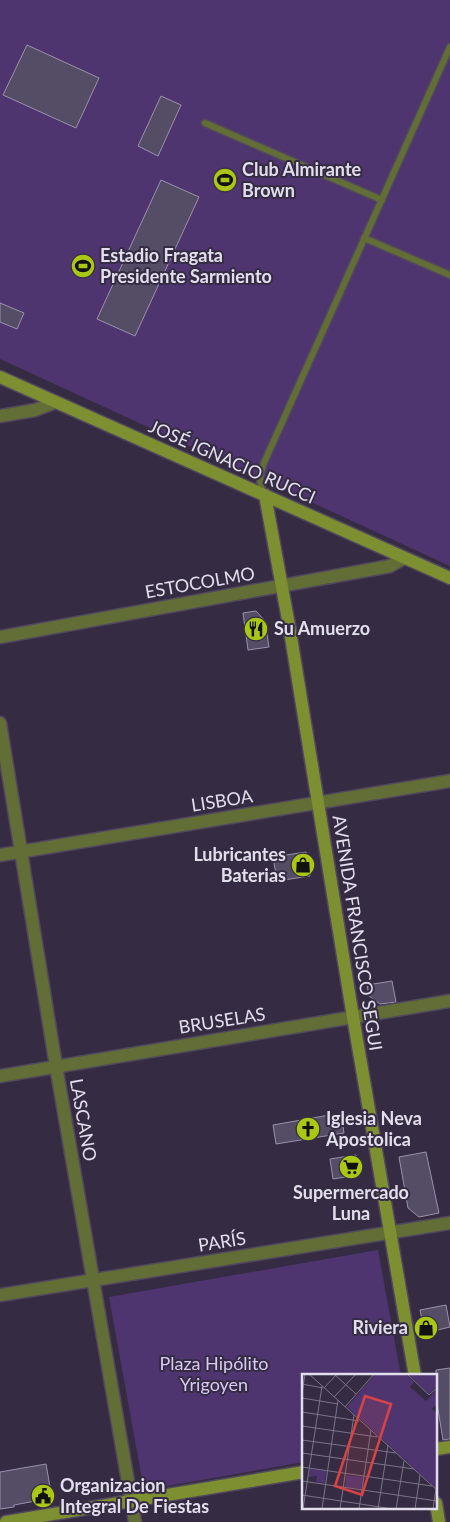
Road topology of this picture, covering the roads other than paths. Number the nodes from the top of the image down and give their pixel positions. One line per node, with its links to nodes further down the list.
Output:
1 (450, 47): 3 (lane)
2 (205, 123): 3 (lane)
3 (382, 200): 4 (lane)
4 (364, 238): 5 (lane); 9 (lane)
5 (450, 275)
6 (0, 377): 7 (street, JOSÉ IGNACIO RUCCI)
7 (56, 402): 8 (street); 9 (street, JOSÉ IGNACIO RUCCI)
8 (0, 416)
9 (265, 495): 10 (street, JOSÉ IGNACIO RUCCI); 12 (street, AVENIDA FRANCISCO SEGUI)
10 (404, 558): 11 (street, JOSÉ IGNACIO RUCCI); 12 (street, ESTOCOLMO)
11 (450, 578)
12 (282, 586): 13 (street, ESTOCOLMO); 16 (street, AVENIDA FRANCISCO SEGUI)
13 (0, 637)
14 (0, 723): 17 (street, LASCANO)
15 (450, 781): 16 (street, LISBOA)
16 (318, 803): 17 (street, LISBOA); 20 (street, AVENIDA FRANCISCO SEGUI)
17 (21, 852): 18 (street, LISBOA); 21 (street, LASCANO)
18 (0, 855)
19 (450, 1001): 20 (street, BRUSELAS)
20 (353, 1017): 21 (street, BRUSELAS); 24 (street, AVENIDA FRANCISCO SEGUI)
21 (56, 1066): 22 (street, BRUSELAS); 25 (street, LASCANO)
22 (0, 1076)
23 (450, 1223): 24 (street, PARÍS)
24 (390, 1233): 25 (street, PARÍS); 27 (street, AVENIDA FRANCISCO SEGUI)
25 (94, 1279): 26 (street, PARÍS); 29 (street, LASCANO)
26 (0, 1295)
27 (415, 1374)
28 (302, 1472): 29 (street)
29 (131, 1501): 30 (street); 31 (street, LASCANO)
30 (6, 1522)
31 (135, 1522)

